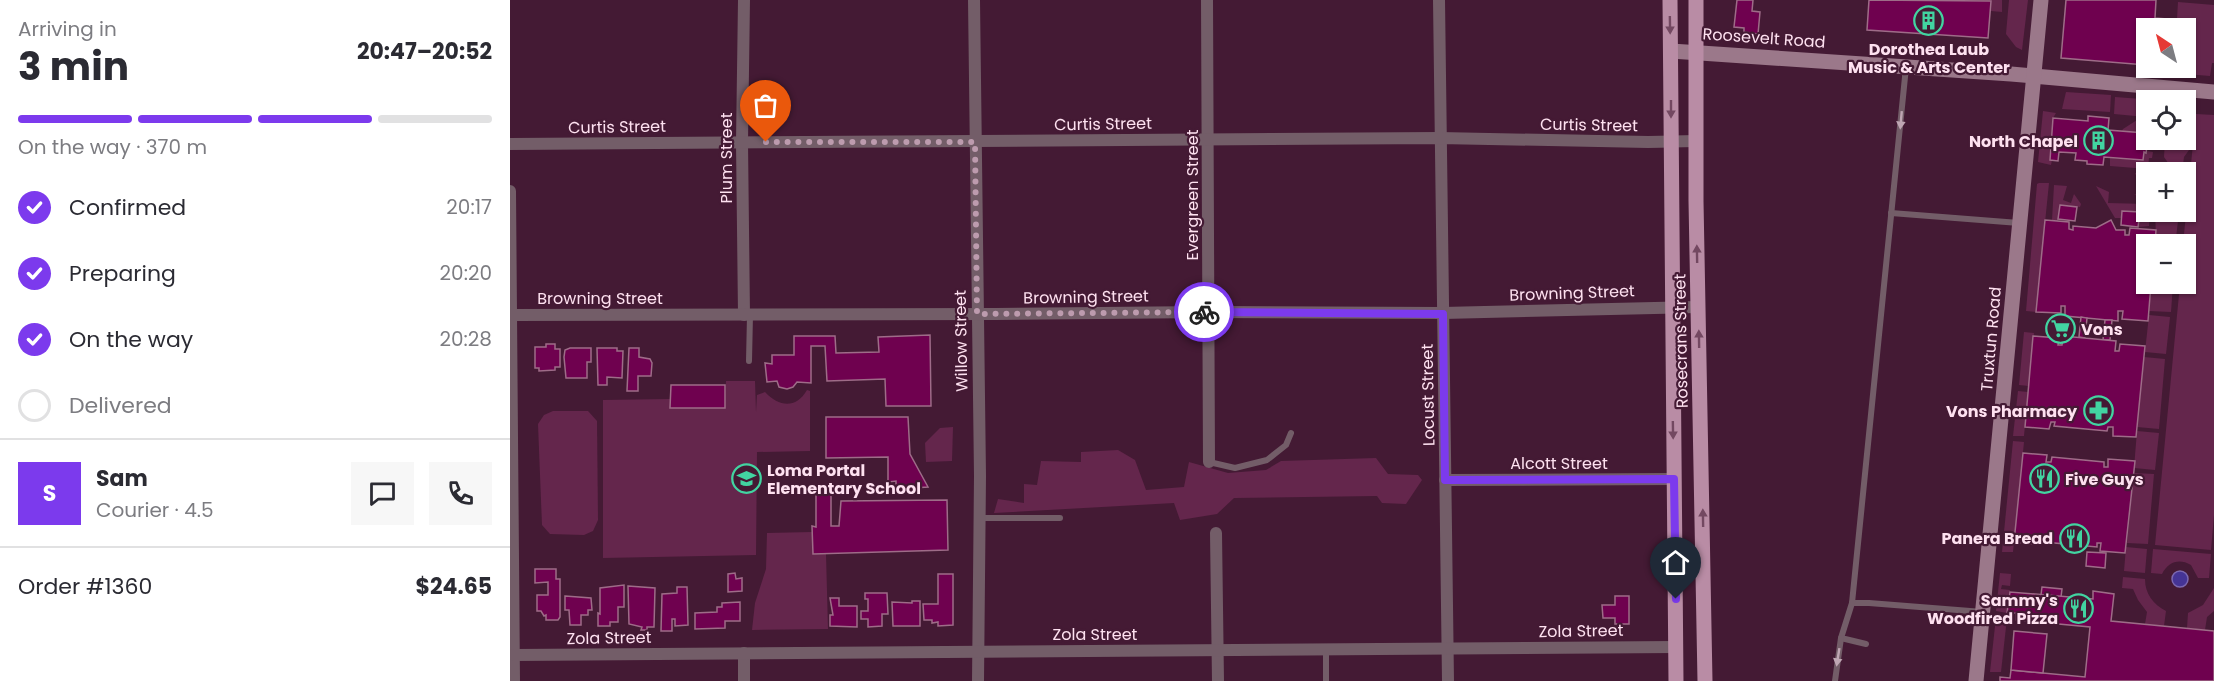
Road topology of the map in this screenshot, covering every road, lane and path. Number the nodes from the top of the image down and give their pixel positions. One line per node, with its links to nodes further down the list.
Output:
1 (744, 0): 15 (street, Plum Street)
2 (974, 0): 18 (street, Willow Street)
3 (1207, 0): 14 (street, Evergreen Street)
4 (1439, 0): 13 (street, Locust Street)
5 (1670, 0): 8 (main road, Rosecrans Street, one-way to 8)
6 (1696, 0): 9 (main road, Rosecrans Street)
7 (2041, 0): 11 (street, Truxtun Road)
8 (1671, 51): 9 (street, Roosevelt Road); 16 (main road, Rosecrans Street, one-way to 16)
9 (1696, 51): 10 (street, Roosevelt Road); 17 (main road, Rosecrans Street)
10 (1906, 67): 11 (street, Roosevelt Road); 21 (lane, one-way to 21)
11 (2034, 78): 12 (street, Roosevelt Road); 22 (street, Truxtun Road)
12 (2214, 92)
13 (1440, 138): 14 (street, Curtis Street); 16 (street, Curtis Street); 27 (street, Locust Street)
14 (1208, 140): 18 (street, Curtis Street); 25 (street, Evergreen Street)
15 (742, 141): 18 (street, Curtis Street); 19 (street, Curtis Street); 29 (street, Plum Street)
16 (1670, 141): 17 (street, Curtis Street); 23 (main road, Rosecrans Street)
17 (1696, 141): 24 (main road, Rosecrans Street, one-way to 17)
18 (975, 142): 26 (street, Willow Street)
19 (510, 144)
20 (510, 191): 28 (street)
21 (1891, 213): 22 (lane); 39 (lane)
22 (2019, 223): 40 (street, Truxtun Road)
23 (1672, 307): 24 (street, Browning Street); 27 (street, Browning Street); 33 (main road, Rosecrans Street, one-way to 33)
24 (1698, 307): 57 (main road, Rosecrans Street, one-way to 24)
25 (1209, 312): 26 (street, Browning Street); 27 (street, Browning Street); 32 (street, Evergreen Street)
26 (977, 314): 29 (street, Browning Street); 36 (street, Willow Street)
27 (1443, 314): 34 (street, Locust Street)
28 (511, 315): 29 (street, Browning Street); 35 (street)
29 (747, 315): 30 (lane)
30 (749, 361)
31 (1291, 433): 32 (lane)
32 (1209, 462)
33 (1674, 479): 34 (street, Alcott Street); 43 (main road, Rosecrans Street)
34 (1445, 480): 46 (street, Locust Street)
35 (512, 483): 49 (street)
36 (979, 518): 37 (lane); 47 (street, Willow Street)
37 (1060, 518)
38 (1216, 533): 44 (street)
39 (1852, 603): 40 (lane); 41 (lane)
40 (1983, 612): 59 (street, Truxtun Road)
41 (1841, 638): 42 (lane); 58 (lane, one-way to 58)
42 (1866, 644)
43 (1676, 647): 46 (street, Zola Street); 56 (main road, Rosecrans Street)
44 (1217, 650): 45 (street, Zola Street); 47 (street, Zola Street); 53 (street)
45 (1326, 650): 46 (street, Zola Street); 54 (lane)
46 (1448, 650): 55 (street, Locust Street)
47 (978, 651): 48 (street, Zola Street); 52 (street, Willow Street)
48 (744, 653): 49 (street, Zola Street); 51 (street)
49 (512, 656): 50 (street)
50 (514, 681)
51 (744, 681)
52 (978, 681)
53 (1218, 681)
54 (1326, 681)
55 (1449, 681)
56 (1676, 681)
57 (1704, 681)
58 (1835, 681)
59 (1976, 681)

